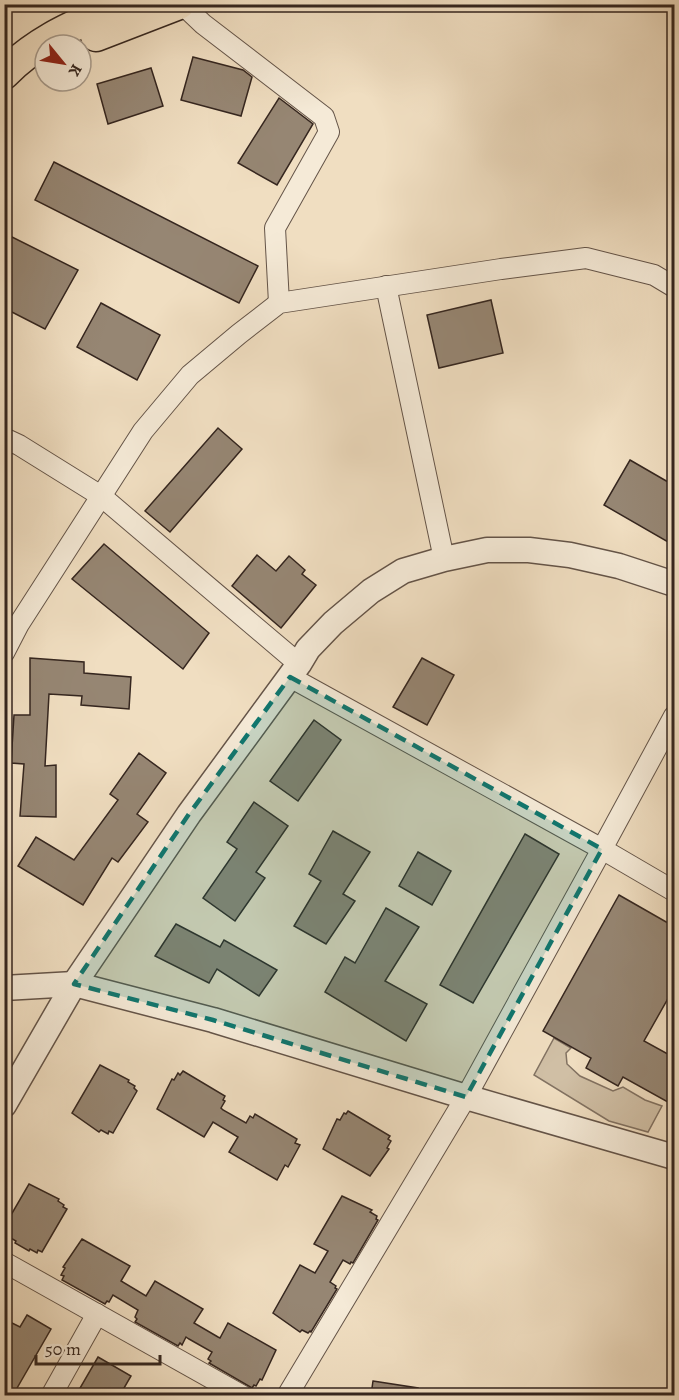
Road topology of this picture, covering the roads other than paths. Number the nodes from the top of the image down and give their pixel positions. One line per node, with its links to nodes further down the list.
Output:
1 (122, 4): 5 (main road)
2 (181, 4): 3 (main road); 9 (street)
3 (93, 38)
4 (33, 68): 6 (main road)
5 (4, 74)
6 (4, 97)
7 (386, 286): 8 (street); 9 (street); 12 (street)
8 (675, 287)
9 (279, 303): 11 (street)
10 (4, 438): 11 (street)
11 (101, 496): 14 (street); 15 (street)
12 (444, 559): 13 (street); 15 (street)
13 (675, 584)
14 (4, 653)
15 (294, 670): 17 (street); 19 (street)
16 (675, 716): 17 (street)
17 (602, 849): 18 (street); 21 (street)
18 (675, 891)
19 (74, 984): 20 (street); 21 (street); 22 (street)
20 (4, 988)
21 (466, 1096): 23 (street); 28 (street)
22 (4, 1105)
23 (675, 1156)
24 (4, 1262): 25 (street)
25 (97, 1314): 26 (street); 27 (street)
26 (51, 1395)
27 (243, 1395)
28 (287, 1395)

